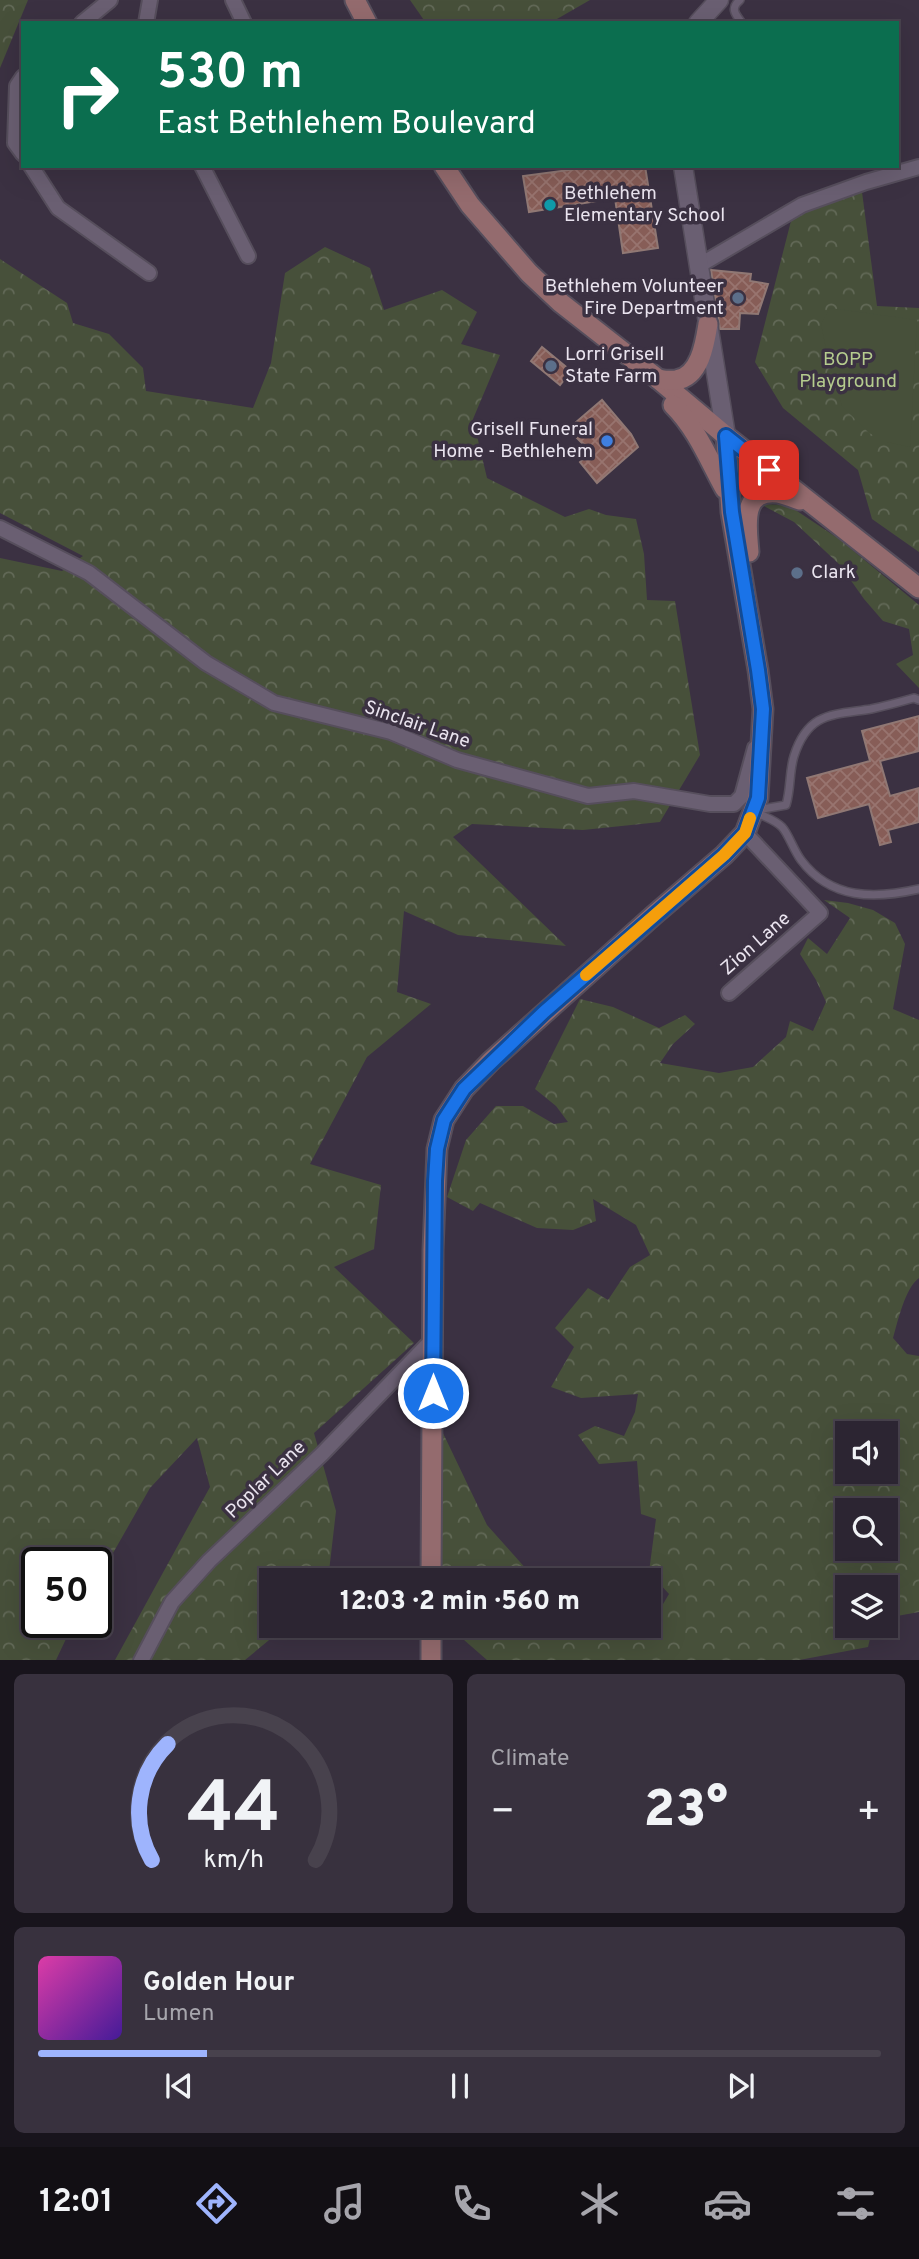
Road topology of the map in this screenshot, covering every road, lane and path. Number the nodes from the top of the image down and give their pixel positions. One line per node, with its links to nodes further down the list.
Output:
1 (110, 0): 7 (street)
2 (150, 0): 8 (street)
3 (233, 0): 9 (street)
4 (355, 0): 10 (main road)
5 (719, 0): 11 (street)
6 (740, 0): 12 (lane)
7 (84, 21)
8 (146, 21)
9 (243, 21)
10 (366, 21)
11 (700, 21)
12 (741, 21)
13 (21, 80): 14 (street)
14 (21, 151)
15 (919, 167): 21 (street)
16 (32, 168): 22 (street)
17 (203, 168): 20 (street)
18 (445, 168): 24 (main road)
19 (683, 168): 21 (street)
20 (248, 256)
21 (699, 265): 23 (street)
22 (149, 273)
23 (708, 324): 25 (main road); 26 (street)
24 (594, 330): 25 (main road); 27 (main road)
25 (658, 379): 26 (main road)
26 (726, 436): 27 (main road); 28 (main road)
27 (730, 500): 31 (main road)
28 (813, 504): 30 (main road); 31 (main road)
29 (0, 528): 33 (street, Sinclair Lane)
30 (919, 588)
31 (747, 612): 33 (main road)
32 (919, 700): 34 (lane)
33 (763, 716): 34 (main road)
34 (753, 811): 35 (main road); 36 (lane)
35 (745, 833): 37 (street, Zion Lane); 38 (main road)
36 (919, 888)
37 (729, 993)
38 (433, 1339): 39 (main road); 41 (street, Poplar Lane)
39 (431, 1568)
40 (431, 1638): 42 (main road)
41 (142, 1660)
42 (430, 1660)

